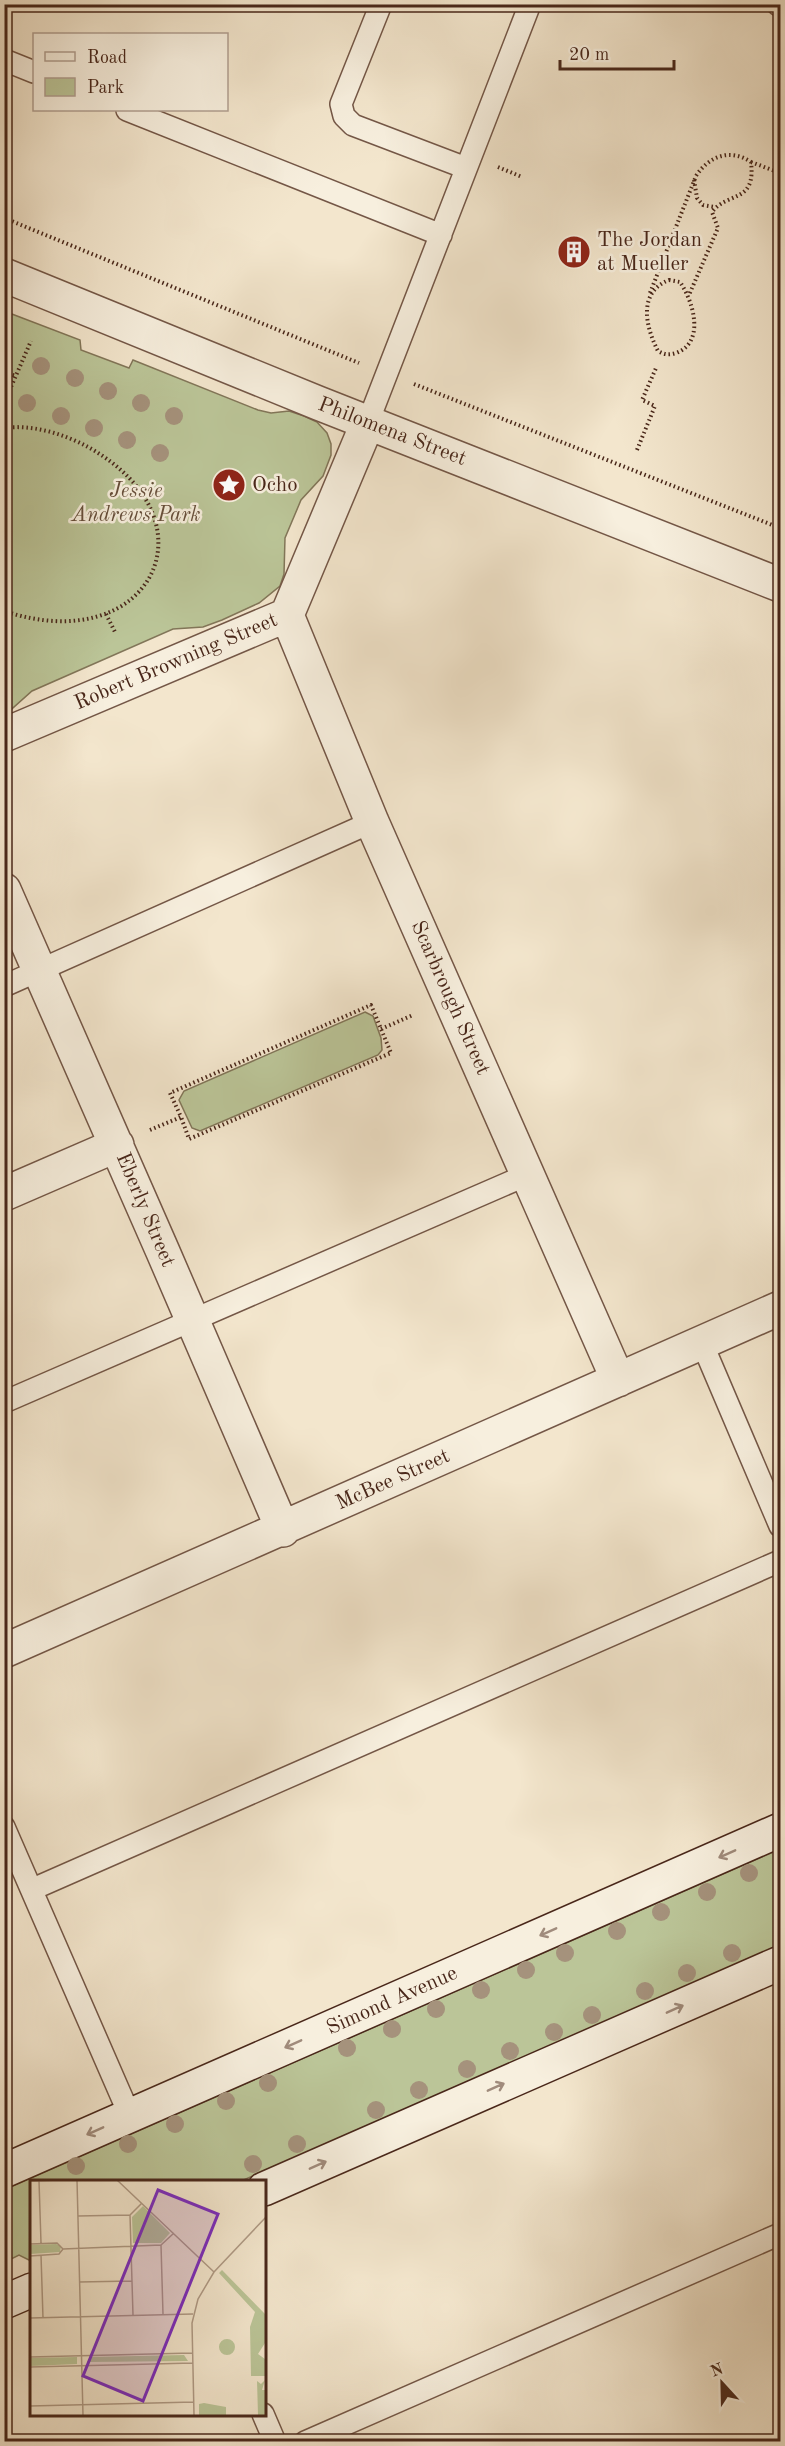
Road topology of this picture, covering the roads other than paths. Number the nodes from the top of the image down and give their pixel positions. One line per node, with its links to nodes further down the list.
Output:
1 (381, 4): 6 (lane)
2 (530, 4): 6 (lane)
3 (4, 60): 4 (lane)
4 (33, 72)
5 (129, 111): 7 (lane)
6 (466, 168): 7 (lane)
7 (441, 236): 9 (lane)
8 (4, 276): 9 (street, Philomena Street)
9 (368, 422): 10 (street, Philomena Street); 11 (street, Robert Browning Street)
10 (780, 585)
11 (287, 615): 12 (street, Robert Browning Street); 13 (street, Scarbrough Street)
12 (4, 735)
13 (372, 822): 15 (lane); 18 (street, Scarbrough Street)
14 (4, 891): 15 (street, Eberly Street)
15 (40, 970): 16 (lane); 17 (street, Eberly Street)
16 (4, 986)
17 (117, 1145): 19 (street); 21 (street, Eberly Street)
18 (529, 1174): 21 (lane); 23 (street, Scarbrough Street)
19 (4, 1194)
20 (780, 1308): 22 (street, McBee Street)
21 (191, 1321): 24 (lane); 26 (street, Eberly Street)
22 (702, 1343): 23 (street, McBee Street); 25 (lane)
23 (618, 1380): 26 (street, McBee Street)
24 (4, 1402)
25 (780, 1526)
26 (283, 1530): 28 (street, McBee Street)
27 (780, 1561): 31 (lane)
28 (4, 1651)
29 (4, 1827): 31 (lane)
30 (780, 1830): 33 (street, Simond Avenue, one-way to 33)
31 (33, 1889): 33 (lane)
32 (780, 1963): 35 (street, one-way to 32)
33 (130, 2116): 34 (street, Simond Avenue, one-way to 34)
34 (4, 2171)
35 (266, 2188)
36 (780, 2234): 41 (lane)
37 (30, 2291): 38 (street)
38 (4, 2302)
39 (263, 2416): 40 (lane)
40 (275, 2442)
41 (305, 2442)

